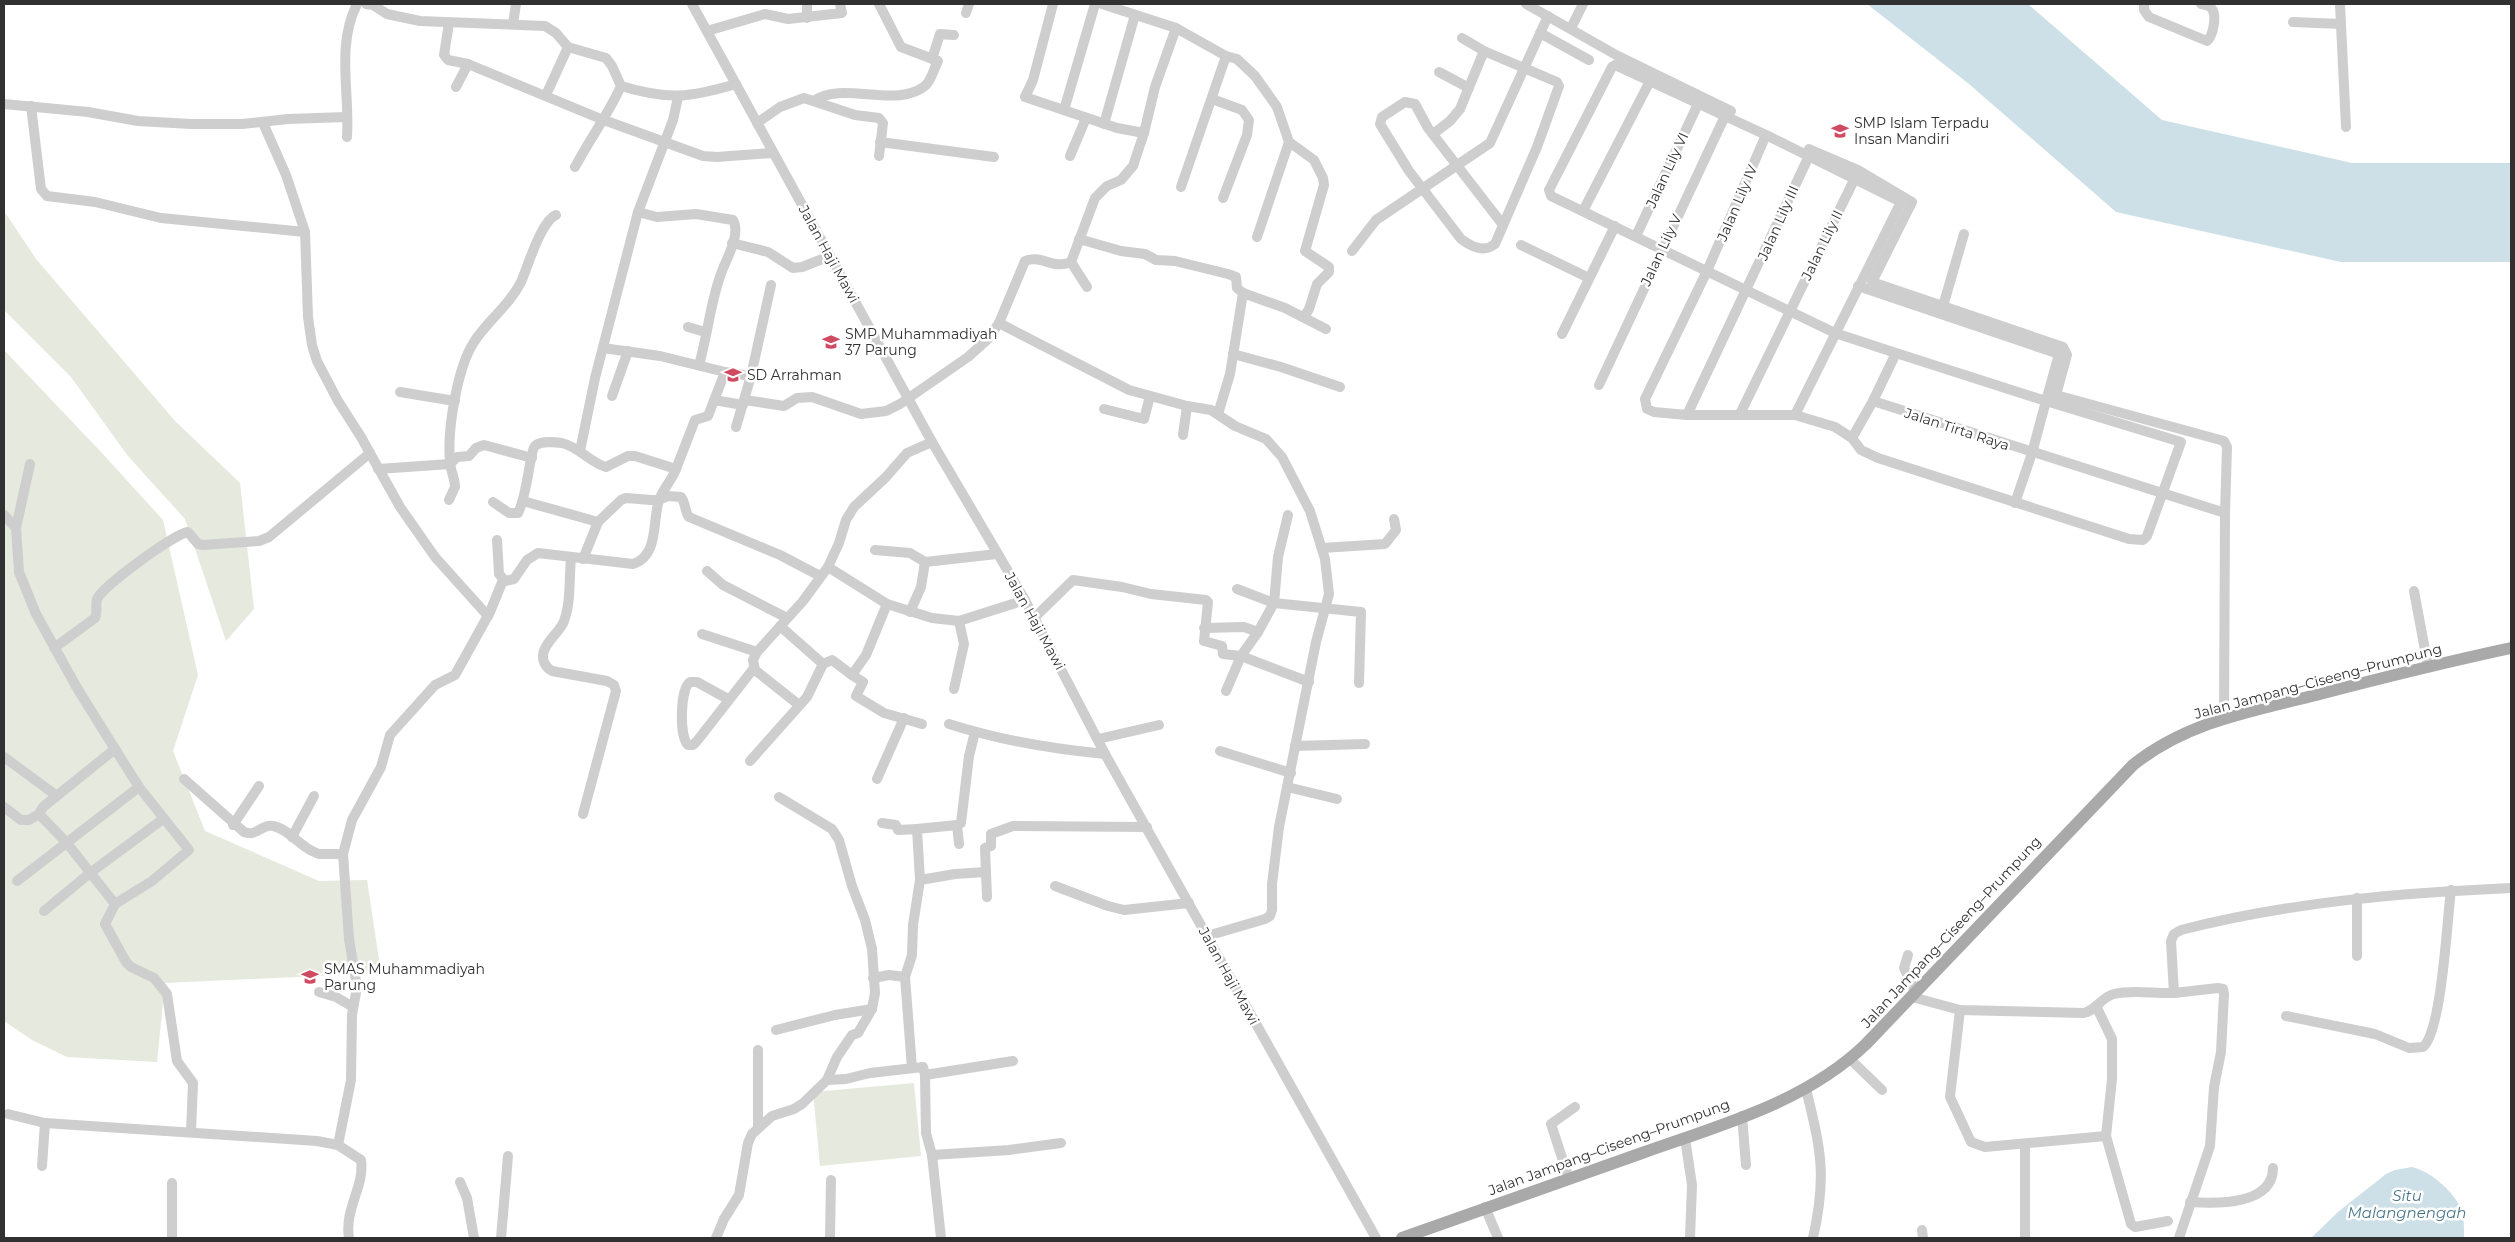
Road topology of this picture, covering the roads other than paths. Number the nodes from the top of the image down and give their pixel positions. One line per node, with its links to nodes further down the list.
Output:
1 (357, 4): 51 (street)
2 (371, 4): 20 (street)
3 (516, 4): 21 (street)
4 (692, 4): 25 (street, Jalan Haji Mawi)
5 (808, 4): 18 (street)
6 (878, 4): 32 (street)
7 (1053, 4): 49 (street)
8 (1096, 4): 49 (street)
9 (1102, 4): 16 (street)
10 (1526, 4): 17 (street)
11 (1583, 4): 24 (street)
12 (2144, 4): 13 (street)
13 (2201, 4)
14 (2340, 4): 22 (street)
15 (843, 7): 18 (street)
16 (1135, 15): 23 (street); 56 (street)
17 (1548, 16): 24 (street); 26 (street)
18 (807, 18): 25 (street)
19 (2294, 22): 22 (street)
20 (450, 23): 21 (street); 34 (street)
21 (513, 24): 29 (street)
22 (2341, 24): 57 (street)
23 (1176, 28): 31 (street); 58 (street)
24 (1571, 28): 99 (street)
25 (707, 31): 38 (street, Jalan Haji Mawi)
26 (1540, 33): 33 (street); 35 (street)
27 (954, 35): 32 (street)
28 (1462, 38): 30 (street)
29 (568, 47): 39 (street); 42 (street)
30 (1484, 50): 35 (street); 41 (street)
31 (1226, 56): 44 (street); 63 (street)
32 (932, 59): 45 (street)
33 (1589, 60)
34 (468, 64): 40 (street); 42 (street)
35 (1523, 68): 70 (street); 79 (street)
36 (1439, 72): 41 (street)
37 (1650, 82): 47 (street); 76 (street); 76 (street)
38 (736, 84): 43 (street); 55 (street, Jalan Haji Mawi)
39 (621, 86): 43 (street); 53 (street)
40 (456, 87)
41 (1469, 88): 59 (street)
42 (546, 96): 53 (street)
43 (678, 97): 64 (street)
44 (1212, 99): 73 (street); 75 (street)
45 (814, 101): 55 (street); 62 (street)
46 (4, 104): 48 (street)
47 (1698, 104): 50 (street); 83 (street, Jalan Lily VI)
48 (31, 106): 54 (street); 81 (street)
49 (1064, 110): 52 (street)
50 (1725, 116): 60 (street); 88 (street, Jalan Lily V)
51 (347, 117): 54 (street); 61 (street)
52 (1086, 118): 56 (street); 67 (street)
53 (601, 119): 64 (street); 71 (street)
54 (263, 123): 81 (street)
55 (757, 123): 65 (street, Jalan Haji Mawi)
56 (1104, 124): 58 (street)
57 (2346, 127)
58 (1144, 133): 85 (street)
59 (1433, 134): 70 (street); 74 (street)
60 (1766, 135): 68 (street); 92 (street, Jalan Lily IV)
61 (347, 138)
62 (880, 142): 66 (street); 69 (street)
63 (1289, 142): 84 (street); 101 (street)
64 (662, 143): 65 (street); 77 (street)
65 (772, 153): 90 (street, Jalan Haji Mawi)
66 (879, 156)
67 (1070, 156)
68 (1809, 156): 72 (street); 97 (street, Jalan Lily III)
69 (994, 158)
70 (1457, 166): 74 (street); 79 (street)
71 (575, 167)
72 (1854, 180): 95 (street); 100 (street, Jalan Lily II)
73 (1181, 187)
74 (1423, 189): 79 (street); 89 (street)
75 (1223, 198)
76 (1583, 211): 80 (street)
77 (638, 212): 86 (street); 108 (street)
78 (556, 215): 122 (street)
79 (1503, 225)
80 (1614, 226): 83 (street); 93 (street)
81 (305, 232): 137 (street)
82 (1964, 234): 99 (street)
83 (1636, 236): 88 (street)
84 (1257, 237)
85 (1079, 239): 91 (street); 98 (street)
86 (732, 243): 90 (street); 105 (street)
87 (1521, 245): 93 (street)
88 (1662, 249): 92 (street); 115 (street, Jalan Lily V)
89 (1352, 251)
90 (830, 256): 120 (street, Jalan Haji Mawi)
91 (1071, 262): 96 (street); 102 (street)
92 (1707, 271): 97 (street); 130 (street, Jalan Lily IV)
93 (1589, 278): 107 (street)
94 (771, 285): 114 (street)
95 (1858, 286): 106 (street); 124 (street)
96 (1087, 287)
97 (1747, 291): 100 (street); 130 (street, Jalan Lily III)
98 (1243, 293): 101 (street); 111 (street)
99 (1943, 306): 150 (street)
100 (1790, 311): 106 (street); 129 (street, Jalan Lily II)
101 (1304, 317): 104 (street)
102 (999, 323): 119 (street); 120 (street)
103 (688, 327): 105 (street)
104 (1326, 329)
105 (705, 332): 112 (street)
106 (1834, 333): 110 (street); 131 (street)
107 (1562, 334)
108 (603, 348): 109 (street); 136 (street)
109 (628, 351): 112 (street); 118 (street)
110 (1896, 353): 123 (street); 124 (street)
111 (1233, 354): 116 (street); 128 (street)
112 (699, 364): 113 (street)
113 (725, 372): 114 (street); 121 (street)
114 (751, 376): 125 (street)
115 (1599, 385)
116 (1340, 387)
117 (400, 392): 122 (street)
118 (612, 396)
119 (1150, 396): 126 (street); 127 (street)
120 (909, 398): 125 (street); 135 (street, Jalan Haji Mawi)
121 (714, 400): 125 (street); 143 (street)
122 (455, 401): 141 (street)
123 (1873, 401): 134 (street); 138 (street, Jalan Tirta Raya)
124 (2046, 402): 138 (street); 144 (street)
125 (744, 403): 132 (street)
126 (1188, 406): 128 (street); 133 (street)
127 (1104, 409)
128 (1218, 414): 157 (street)
129 (1740, 414): 130 (street); 131 (street)
130 (1687, 415)
131 (1795, 416): 134 (street)
132 (736, 427)
133 (1183, 434)
134 (1852, 438): 149 (street)
135 (932, 442): 159 (street, Jalan Haji Mawi); 163 (street)
136 (580, 451): 139 (street); 143 (street)
137 (370, 453): 142 (street); 181 (street)
138 (2032, 453): 144 (street, Jalan Tirta Raya); 149 (street)
139 (532, 458): 141 (street); 147 (street)
140 (30, 464): 155 (street)
141 (450, 464): 142 (street); 145 (street)
142 (378, 469): 174 (street)
143 (676, 469): 146 (street)
144 (2164, 492): 149 (street); 150 (street, Jalan Tirta Raya)
145 (449, 500)
146 (659, 500): 154 (street); 161 (street); 165 (street)
147 (523, 501): 148 (street); 154 (street)
148 (493, 502)
149 (2014, 503)
150 (2225, 513): 196 (street)
151 (4, 515): 155 (street)
152 (1288, 516): 170 (street)
153 (1394, 519): 157 (street)
154 (598, 522): 161 (street)
155 (16, 528): 181 (street)
156 (497, 540): 166 (street)
157 (1322, 548): 172 (street)
158 (874, 550): 162 (street)
159 (997, 554): 162 (street); 169 (street, Jalan Haji Mawi)
160 (570, 558): 161 (street); 166 (street); 221 (street)
161 (583, 559)
162 (925, 562): 173 (street)
163 (828, 567): 165 (street); 171 (street)
164 (707, 571): 177 (street)
165 (820, 576): 177 (street)
166 (503, 580): 174 (street)
167 (1237, 589): 170 (street)
168 (2414, 591): 186 (street)
169 (1025, 600): 175 (street, Jalan Haji Mawi); 176 (street)
170 (1274, 603): 172 (street); 179 (street)
171 (887, 604): 173 (street); 188 (street)
172 (1326, 609): 189 (street); 190 (street)
173 (910, 612): 176 (street)
174 (488, 616): 231 (street)
175 (1034, 617): 178 (street); 201 (street, Jalan Haji Mawi)
176 (960, 621): 191 (street)
177 (783, 622): 183 (street); 185 (street)
178 (1204, 628): 179 (street); 184 (street)
179 (1258, 632): 184 (street)
180 (702, 634): 183 (street)
181 (54, 648): 204 (street)
182 (2511, 648): 186 (main road, Jalan Jampang–Ciseeng–Prumpung)
183 (757, 652): 187 (street)
184 (1241, 656): 189 (street); 192 (street)
185 (823, 664): 188 (street); 194 (street)
186 (2428, 666): 196 (main road, Jalan Jampang–Ciseeng–Prumpung)
187 (754, 668): 193 (street); 194 (street)
188 (852, 675): 195 (street)
189 (1309, 682): 203 (street)
190 (1359, 683)
191 (954, 690)
192 (1226, 691)
193 (728, 699): 193 (street)
194 (799, 705): 208 (street)
195 (904, 718): 197 (street); 211 (street)
196 (2224, 718): 251 (main road, Jalan Jampang–Ciseeng–Prumpung)
197 (922, 724)
198 (949, 724): 200 (street)
199 (1159, 725): 201 (street)
200 (975, 732): 206 (street); 225 (street)
201 (1098, 739): 206 (street, Jalan Haji Mawi)
202 (1365, 744): 203 (street)
203 (1295, 746): 209 (street)
204 (115, 749): 213 (street); 215 (street)
205 (1220, 750): 209 (street)
206 (1105, 754): 226 (street, Jalan Haji Mawi)
207 (4, 757): 215 (street)
208 (750, 761)
209 (1291, 773): 214 (street)
210 (184, 779): 224 (street)
211 (877, 779)
212 (259, 786): 224 (street)
213 (139, 787): 222 (street); 229 (street)
214 (1287, 787): 218 (street); 244 (street)
215 (57, 796): 220 (street)
216 (314, 796): 228 (street)
217 (779, 797): 248 (street)
218 (1337, 798)
219 (4, 807): 220 (street)
220 (39, 814): 229 (street)
221 (583, 814)
222 (163, 819): 233 (street); 242 (street)
223 (882, 824): 227 (street)
224 (233, 825): 228 (street)
225 (957, 825): 227 (street); 230 (street)
226 (1148, 827): 232 (street); 241 (street, Jalan Haji Mawi)
227 (917, 829): 234 (street)
228 (292, 837): 231 (street)
229 (66, 842): 233 (street); 235 (street)
230 (959, 844)
231 (343, 854): 252 (street)
232 (986, 872): 234 (street); 239 (street)
233 (90, 873): 242 (street); 243 (street)
234 (920, 880): 247 (street)
235 (17, 881)
236 (1055, 886): 241 (street)
237 (2511, 888): 238 (street)
238 (2451, 890): 240 (street); 256 (street)
239 (987, 897)
240 (2357, 898): 246 (street); 250 (street)
241 (1189, 903): 244 (street, Jalan Haji Mawi)
242 (115, 904): 271 (street)
243 (44, 911)
244 (1207, 936): 296 (street, Jalan Haji Mawi)
245 (1908, 955): 251 (street)
246 (2357, 956)
247 (905, 977): 248 (street); 261 (street)
248 (873, 978): 254 (street)
249 (319, 992): 252 (street)
250 (2174, 993): 253 (street); 286 (street)
251 (1914, 995): 255 (street); 259 (main road, Jalan Jampang–Ciseeng–Prumpung)
252 (353, 1007): 276 (street)
253 (2097, 1008): 255 (street); 272 (street)
254 (872, 1009): 257 (street); 263 (street)
255 (1960, 1010): 275 (street)
256 (2286, 1016)
257 (776, 1030)
258 (758, 1050): 270 (street)
259 (1850, 1059): 264 (main road, Jalan Jampang–Ciseeng–Prumpung); 265 (street)
260 (1013, 1061): 262 (street)
261 (912, 1068): 262 (street); 263 (street)
262 (925, 1075): 277 (street)
263 (827, 1080): 270 (street)
264 (1806, 1090): 268 (main road, Jalan Jampang–Ciseeng–Prumpung); 300 (street)
265 (1882, 1090)
266 (1575, 1107): 282 (street)
267 (8, 1114): 269 (street)
268 (1742, 1116): 273 (main road, Jalan Jampang–Ciseeng–Prumpung); 279 (street)
269 (45, 1123): 271 (street); 280 (street)
270 (758, 1127): 293 (street)
271 (191, 1132): 276 (street)
272 (2106, 1136): 275 (street); 288 (street)
273 (1685, 1138): 282 (main road, Jalan Jampang–Ciseeng–Prumpung); 299 (street)
274 (1061, 1143): 277 (street)
275 (2025, 1144): 301 (street)
276 (338, 1145): 290 (street)
277 (932, 1155): 295 (street)
278 (508, 1156): 292 (street)
279 (1746, 1165)
280 (42, 1166)
281 (2273, 1168): 286 (street)
282 (1569, 1179): 287 (main road, Jalan Jampang–Ciseeng–Prumpung)
283 (831, 1180): 294 (street)
284 (460, 1182): 291 (street)
285 (172, 1183): 289 (street)
286 (2190, 1202): 302 (street)
287 (1485, 1208): 297 (main road, Jalan Jampang–Ciseeng–Prumpung); 298 (street)
288 (2168, 1221)
289 (172, 1238)
290 (348, 1238)
291 (474, 1238)
292 (501, 1238)
293 (716, 1238)
294 (830, 1238)
295 (941, 1238)
296 (1376, 1238)
297 (1402, 1238)
298 (1498, 1238)
299 (1690, 1238)
300 (1813, 1238)
301 (2025, 1238)
302 (2179, 1238)

